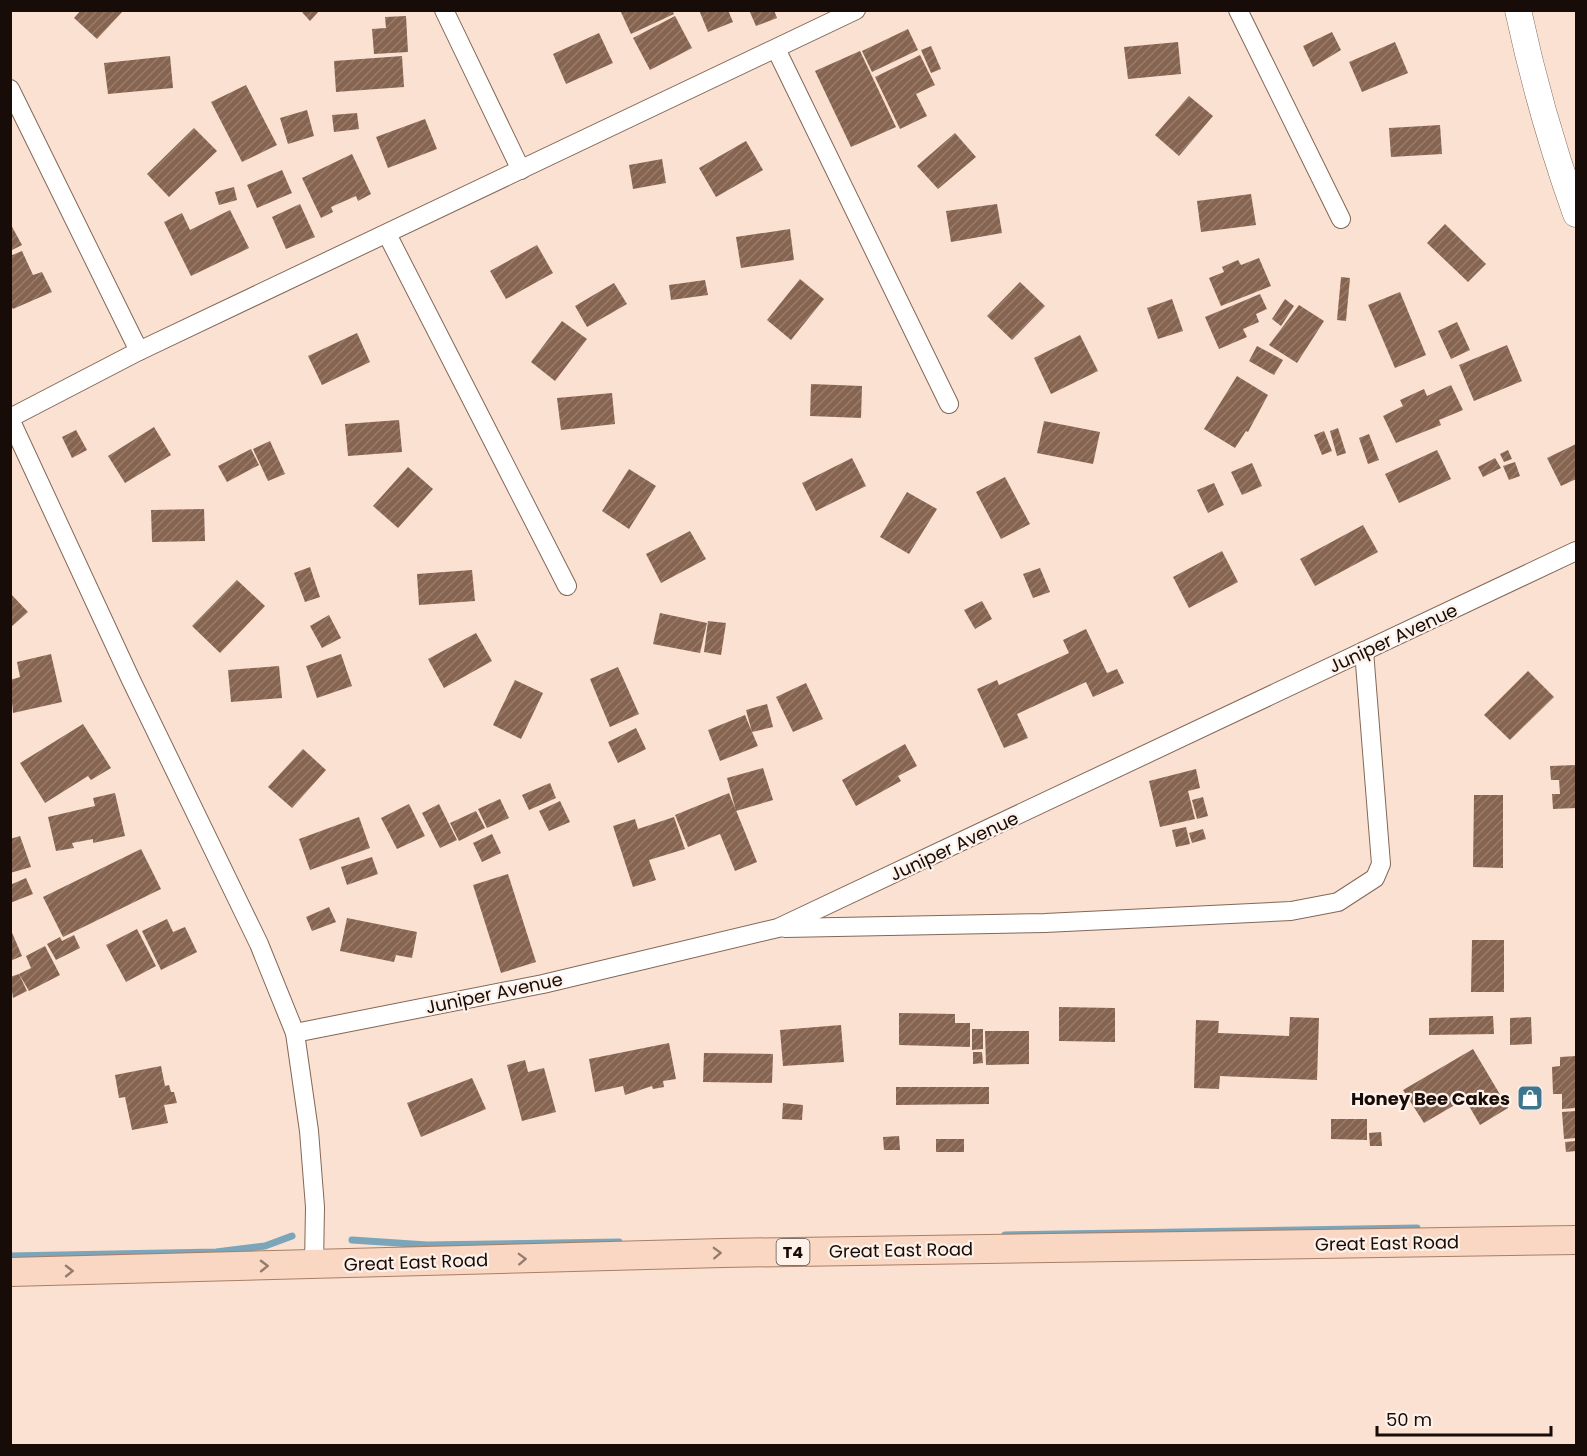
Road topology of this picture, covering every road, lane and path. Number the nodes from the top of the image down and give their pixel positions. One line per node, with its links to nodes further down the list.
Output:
1 (444, 10): 7 (street)
2 (856, 10): 5 (street)
3 (1238, 10): 9 (street)
4 (1518, 10): 8 (main road)
5 (776, 49): 7 (street); 12 (street)
6 (10, 89): 11 (street)
7 (521, 170): 10 (street)
8 (1576, 213)
9 (1341, 219)
10 (387, 234): 11 (street); 15 (street)
11 (139, 351): 13 (street)
12 (949, 404)
13 (10, 418): 18 (street)
14 (1576, 550): 16 (street, Juniper Avenue)
15 (567, 586)
16 (1364, 651): 17 (street, Juniper Avenue); 17 (street)
17 (778, 928): 18 (street, Juniper Avenue)
18 (295, 1034): 20 (street)
19 (1576, 1240): 20 (main road, Great East Road / T4, one-way to 19)
20 (314, 1265): 21 (main road, Great East Road / T4, one-way to 20)
21 (10, 1272)

